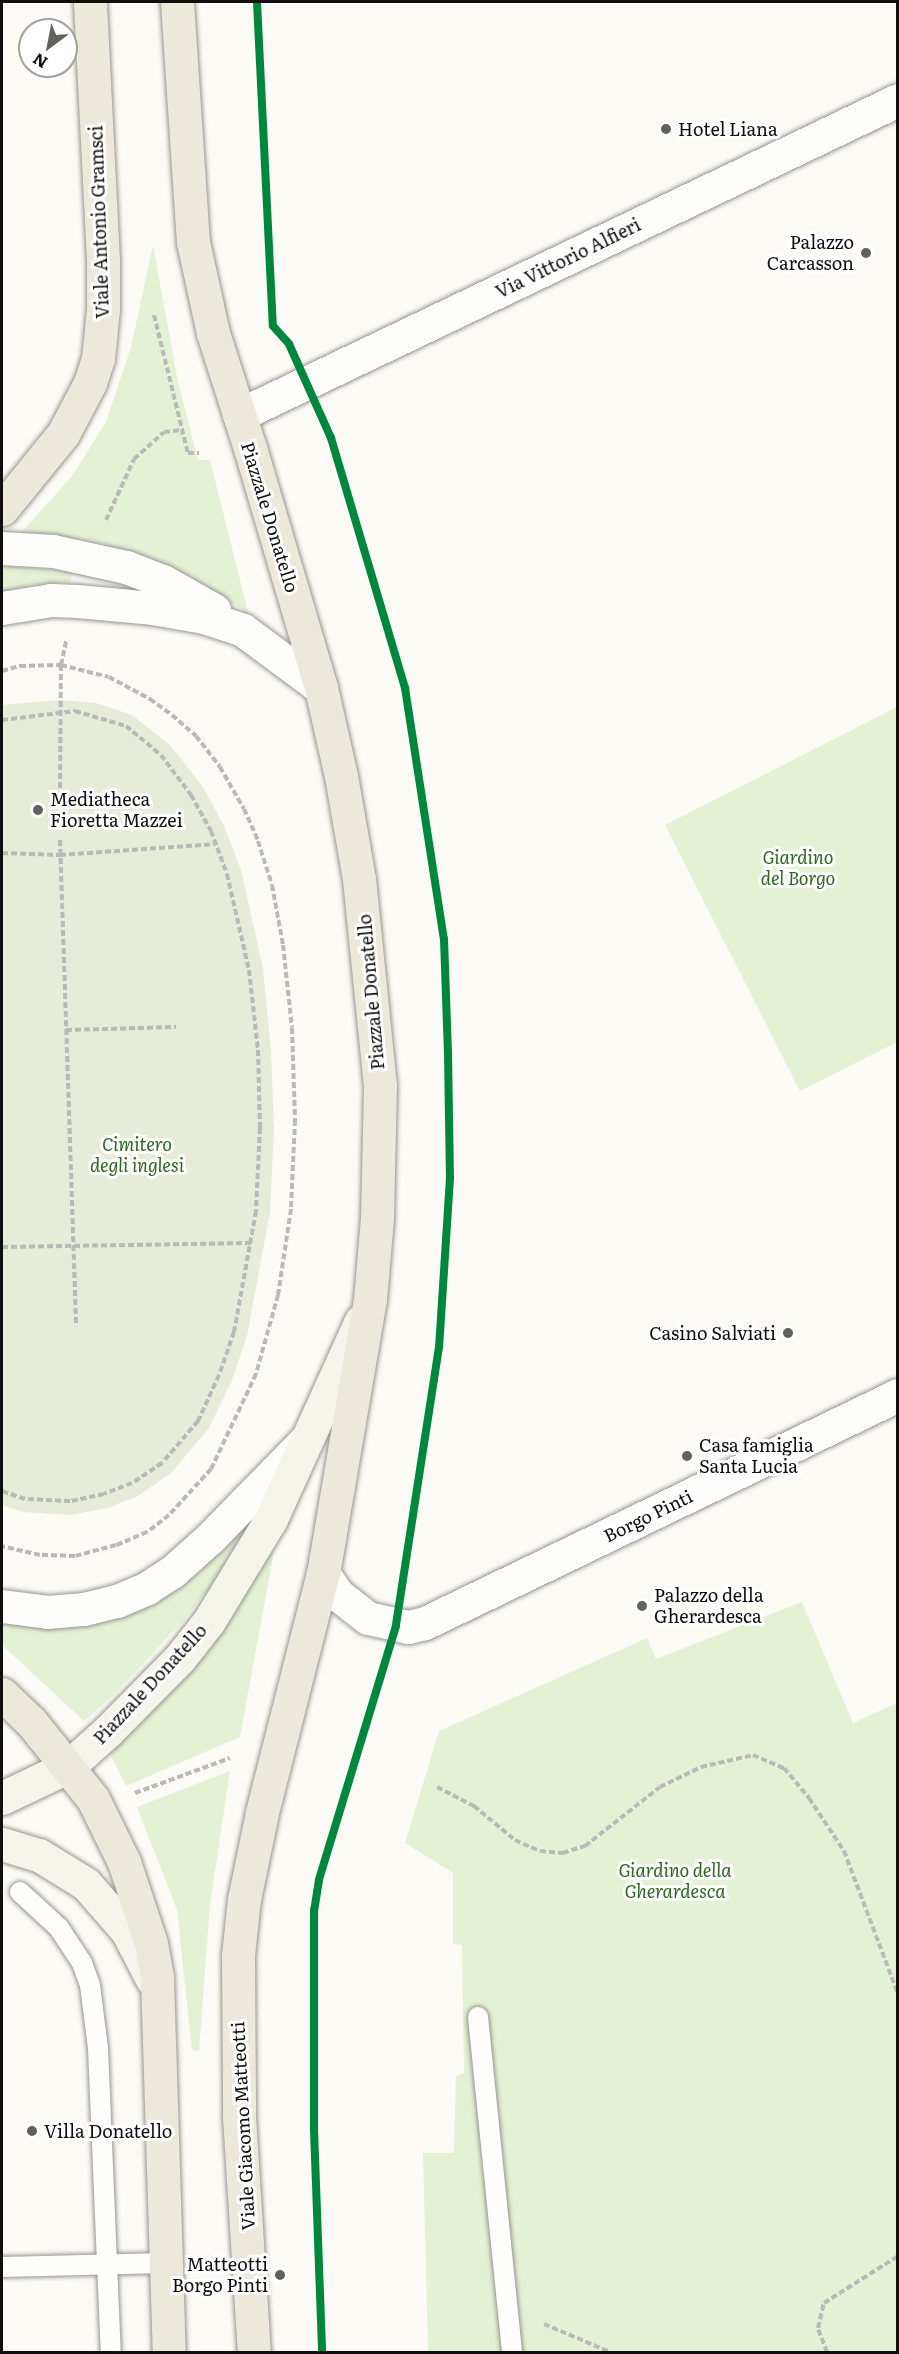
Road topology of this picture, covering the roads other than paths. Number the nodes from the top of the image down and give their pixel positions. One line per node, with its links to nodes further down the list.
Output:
1 (90, 2): 5 (main road, Viale Antonio Gramsci)
2 (177, 2): 4 (main road)
3 (897, 100): 4 (street, Via Vittorio Alfieri)
4 (239, 415): 9 (main road, Piazzale Donatello)
5 (2, 509)
6 (2, 548): 8 (street)
7 (2, 608): 8 (street)
8 (243, 630): 9 (street)
9 (321, 688): 10 (main road, Piazzale Donatello)
10 (370, 1299): 12 (street, Piazzale Donatello); 13 (main road, Piazzale Donatello)
11 (897, 1395): 13 (street, Borgo Pinti)
12 (308, 1438): 14 (street, Piazzale Donatello); 16 (street, Piazzale Donatello)
13 (323, 1574): 20 (main road, Piazzale Donatello)
14 (2, 1606)
15 (2, 1694): 16 (main road)
16 (69, 1766): 17 (street, Piazzale Donatello); 21 (main road)
17 (2, 1798)
18 (2, 1844): 21 (street)
19 (20, 1892): 23 (lane)
20 (244, 1899): 28 (main road, Viale Giacomo Matteotti)
21 (158, 1996): 24 (main road)
22 (478, 2017): 29 (lane)
23 (107, 2263): 24 (lane); 25 (lane); 26 (lane)
24 (166, 2263): 27 (main road)
25 (2, 2267)
26 (111, 2352)
27 (169, 2352)
28 (254, 2352)
29 (512, 2352)

